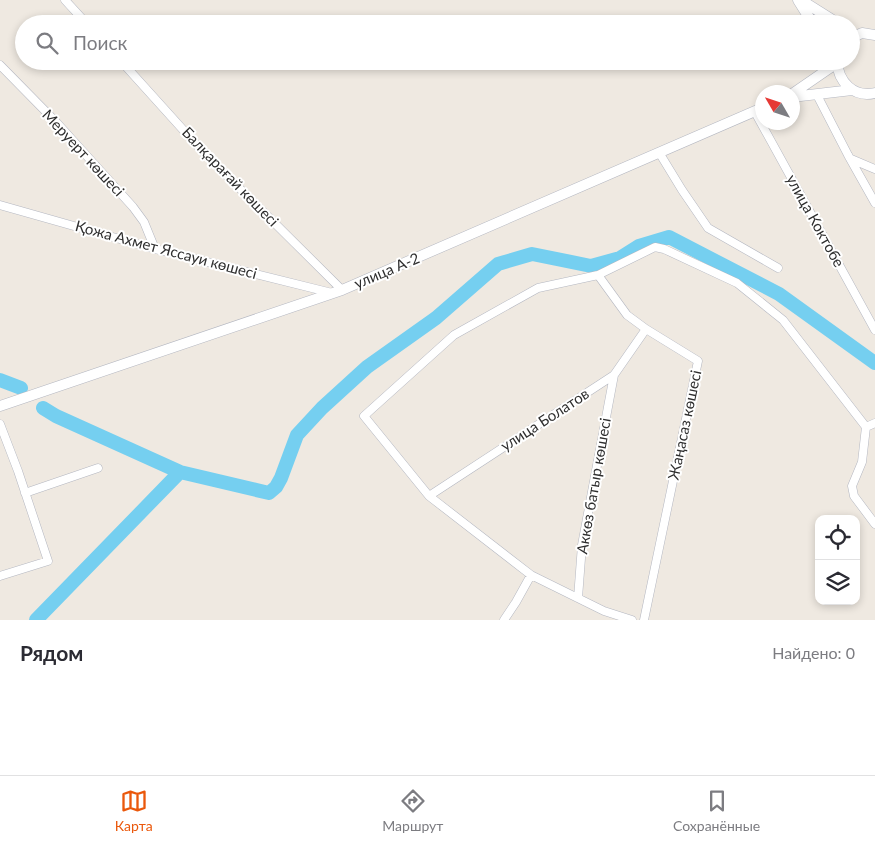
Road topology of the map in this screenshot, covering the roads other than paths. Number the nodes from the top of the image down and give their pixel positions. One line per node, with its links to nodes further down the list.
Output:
1 (66, 0): 3 (street)
2 (799, 0): 4 (main road); 5 (main road)
3 (79, 15)
4 (807, 15)
5 (824, 15)
6 (860, 30): 7 (main road)
7 (872, 34)
8 (0, 65): 24 (street, Меруерт көшесі)
9 (129, 70): 27 (street, Балқарағай көшесі)
10 (826, 70): 12 (main road)
11 (839, 70): 13 (main road)
12 (800, 90)
13 (852, 90): 14 (main road); 15 (main road)
14 (873, 94)
15 (818, 95): 16 (main road); 20 (street)
16 (800, 96)
17 (755, 112): 19 (main road, улица А-2)
18 (770, 130): 30 (street, улица Коктобе)
19 (660, 154): 25 (street); 27 (main road, улица А-2)
20 (851, 159): 21 (street); 22 (street)
21 (875, 169)
22 (875, 203)
23 (1, 204): 24 (street, Қожа Ахмет Яссауи көшесі)
24 (155, 249): 28 (street, Қожа Ахмет Яссауи көшесі)
25 (778, 268)
26 (598, 275): 29 (street, Жаңасаз көшесі); 35 (street); 38 (street)
27 (342, 290): 28 (main road, улица А-2)
28 (332, 293): 32 (main road, улица А-2)
29 (646, 329): 31 (street, улица Болатов); 45 (street, Жаңасаз көшесі)
30 (875, 330)
31 (614, 375): 38 (street, улица Болатов); 42 (street, Аккөз батыр көшесі)
32 (0, 406)
33 (875, 423): 35 (street)
34 (0, 424): 37 (street)
35 (866, 427): 39 (street)
36 (98, 468): 37 (street)
37 (25, 493): 41 (street)
38 (429, 496): 40 (street)
39 (875, 524)
40 (531, 575): 42 (street); 43 (street)
41 (0, 576)
42 (578, 598): 44 (street)
43 (504, 620)
44 (632, 620)
45 (644, 620)

